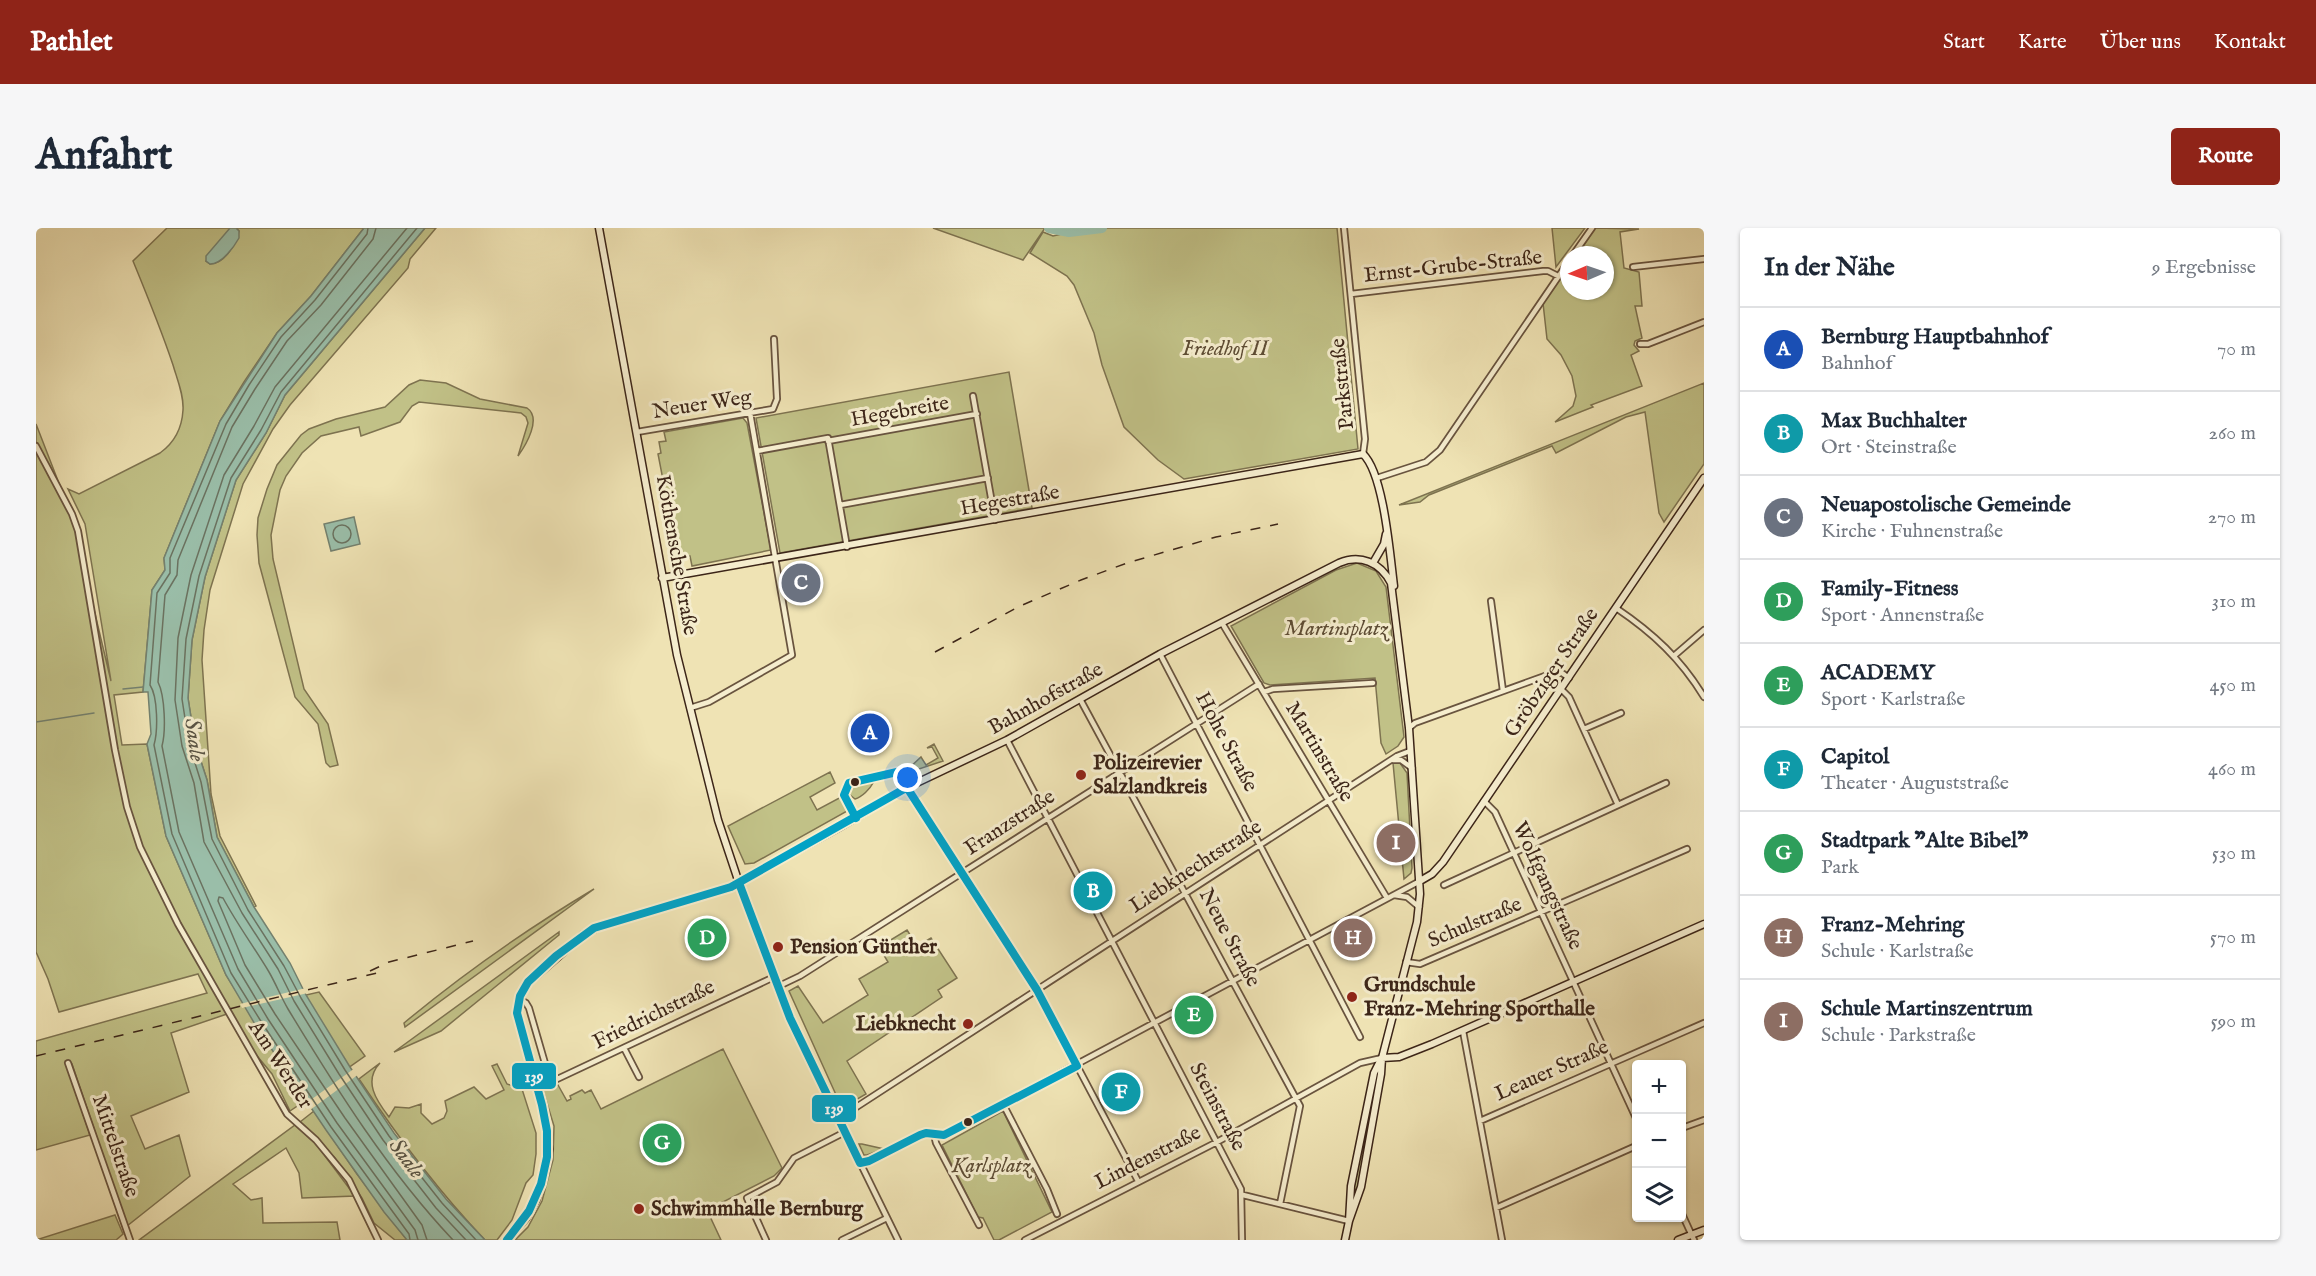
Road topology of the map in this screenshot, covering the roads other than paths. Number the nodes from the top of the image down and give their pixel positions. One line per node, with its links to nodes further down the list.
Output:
1 (599, 228): 16 (main road, Köthensche Straße)
2 (1344, 228): 9 (street, Parkstraße)
3 (1592, 228): 4 (street)
4 (1579, 246)
5 (1704, 258): 6 (street)
6 (1633, 267)
7 (1560, 273): 8 (street)
8 (1558, 276): 9 (street, Ernst-Grube-Straße); 22 (street)
9 (1351, 294): 20 (street, Parkstraße)
10 (1704, 322): 12 (street)
11 (774, 339): 14 (street, Neuer Weg)
12 (1640, 344)
13 (973, 396): 15 (street, Hegebreite)
14 (750, 413): 16 (street, Neuer Weg); 19 (street)
15 (976, 414): 17 (street, Hegebreite); 21 (street, Hegebreite)
16 (637, 432): 30 (main road, Köthensche Straße)
17 (828, 441): 19 (street, Hegebreite); 24 (street, Hegebreite)
18 (36, 446): 120 (street, Am Werder)
19 (757, 451): 28 (street)
20 (1363, 454): 22 (main road, Parkstraße); 25 (main road, Hegestraße)
21 (988, 478): 24 (street); 25 (street, Hegebreite)
22 (1377, 478): 26 (main road, Parkstraße)
23 (1704, 478): 32 (main road, Gröbziger Straße)
24 (840, 505): 27 (street, Hegebreite)
25 (995, 520): 27 (main road, Hegestraße)
26 (1386, 531): 29 (main road); 34 (main road, Parkstraße)
27 (847, 547): 28 (main road, Hegestraße)
28 (776, 559): 30 (main road, Hegestraße); 46 (street)
29 (1373, 563): 33 (main road, Bahnhofstraße); 34 (main road, Parkstraße)
30 (662, 578): 46 (main road, Köthensche Straße)
31 (1491, 601): 42 (street)
32 (1617, 608): 37 (street); 38 (main road, Gröbziger Straße)
33 (1222, 623): 36 (main road, Bahnhofstraße); 40 (street, Martinstraße)
34 (1396, 627): 48 (main road, Parkstraße)
35 (1704, 630): 37 (street)
36 (1160, 654): 45 (main road, Bahnhofstraße); 49 (street, Hohe Straße)
37 (1675, 655): 44 (street)
38 (1569, 678): 41 (main road, Gröbziger Straße); 42 (street)
39 (1373, 683): 43 (street)
40 (1259, 684): 43 (street, Martinstraße); 49 (street, Franzstraße)
41 (1562, 689): 52 (street); 61 (main road, Gröbziger Straße)
42 (1503, 691): 50 (street)
43 (1264, 692): 60 (street, Martinstraße)
44 (1704, 697)
45 (1080, 699): 53 (main road, Bahnhofstraße); 57 (street, Neue Straße)
46 (690, 708): 69 (main road, Köthensche Straße)
47 (1621, 713): 52 (street)
48 (1407, 717): 50 (street); 51 (main road, Parkstraße)
49 (1197, 722): 57 (street, Franzstraße); 64 (street, Hohe Straße)
50 (1415, 723): 51 (street)
51 (1409, 728): 54 (main road, Parkstraße)
52 (1584, 729): 62 (street)
53 (1007, 740): 59 (main road, Bahnhofstraße); 63 (street, Steinstraße)
54 (1410, 751): 55 (street, Liebknechtstraße); 56 (main road, Parkstraße)
55 (1390, 760): 56 (street); 60 (street, Liebknechtstraße)
56 (1412, 768): 68 (main road, Parkstraße)
57 (1120, 772): 63 (street, Franzstraße); 71 (street, Neue Straße)
58 (1666, 783): 62 (street)
59 (906, 788): 67 (street); 69 (main road, Bahnhofstraße)
60 (1329, 801): 64 (street, Liebknechtstraße); 73 (street, Martinstraße)
61 (1484, 801): 66 (street, Wolfgangstraße); 68 (main road, Gröbziger Straße)
62 (1618, 805): 66 (street)
63 (1048, 819): 67 (street, Franzstraße); 77 (street, Steinstraße)
64 (1261, 844): 71 (street, Liebknechtstraße); 78 (street, Hohe Straße)
65 (1687, 849): 75 (street, Schulstraße)
66 (1513, 853): 70 (street); 75 (street, Wolfgangstraße)
67 (961, 874): 83 (street, Franzstraße); 84 (street)
68 (1420, 881): 72 (street); 74 (main road, Parkstraße)
69 (739, 883): 80 (street); 85 (main road, Bahnhofstraße)
70 (1444, 885)
71 (1186, 893): 77 (street, Liebknechtstraße); 81 (street, Neue Straße)
72 (1394, 895): 73 (street); 74 (street)
73 (1387, 898): 78 (street)
74 (1419, 907): 79 (main road, Parkstraße)
75 (1541, 913): 79 (street, Schulstraße); 82 (street, Wolfgangstraße)
76 (1704, 924): 82 (main road)
77 (1113, 939): 84 (street, Liebknechtstraße); 87 (street, Steinstraße)
78 (1310, 941): 81 (street); 89 (street, Hohe Straße)
79 (1407, 962): 91 (main road, Parkstraße)
80 (774, 977): 83 (street); 90 (street, Friedrichstraße)
81 (1233, 981): 87 (street); 96 (street, Neue Straße)
82 (1573, 982): 88 (main road); 92 (street, Wolfgangstraße)
83 (777, 987): 99 (street)
84 (1037, 990): 94 (street); 99 (street, Liebknechtstraße)
85 (519, 999): 90 (street, Friedrichstraße); 121 (main road)
86 (1704, 1023): 92 (street, Leauer Straße)
87 (1155, 1024): 94 (street); 105 (street, Steinstraße)
88 (1463, 1030): 91 (main road); 101 (street)
89 (1360, 1037)
90 (624, 1048): 95 (street)
91 (1382, 1058): 96 (street, Lindenstraße); 114 (main road, Parkstraße)
92 (1611, 1062): 98 (street, Wolfgangstraße); 101 (street, Leauer Straße)
93 (68, 1063): 119 (street, Mittelstraße)
94 (1077, 1066): 97 (street); 108 (street)
95 (639, 1077)
96 (1296, 1098): 105 (street, Lindenstraße); 110 (street, Neue Straße)
97 (1003, 1104): 104 (street); 112 (street)
98 (1634, 1114)
99 (838, 1119): 103 (street)
100 (1704, 1120): 102 (street)
101 (1480, 1121): 111 (street)
102 (1686, 1127)
103 (845, 1132): 107 (street); 122 (street)
104 (934, 1136): 107 (street); 116 (street)
105 (1216, 1142): 108 (street, Lindenstraße); 109 (street, Steinstraße)
106 (1632, 1148): 111 (street)
107 (860, 1163): 113 (street)
108 (1138, 1181): 125 (street, Lindenstraße)
109 (1243, 1195): 110 (street); 126 (street, Steinstraße)
110 (1281, 1204): 114 (street)
111 (1496, 1208): 128 (street)
112 (1057, 1214)
113 (887, 1218): 123 (street); 124 (street)
114 (1348, 1221): 127 (main road, Parkstraße)
115 (1685, 1222): 118 (street)
116 (979, 1225)
117 (1704, 1230): 118 (main road)
118 (1692, 1238): 129 (main road)
119 (130, 1240)
120 (378, 1240)
121 (507, 1240)
122 (766, 1240)
123 (842, 1240)
124 (898, 1240)
125 (1025, 1240)
126 (1242, 1240)
127 (1345, 1240)
128 (1502, 1240)
129 (1678, 1240)

